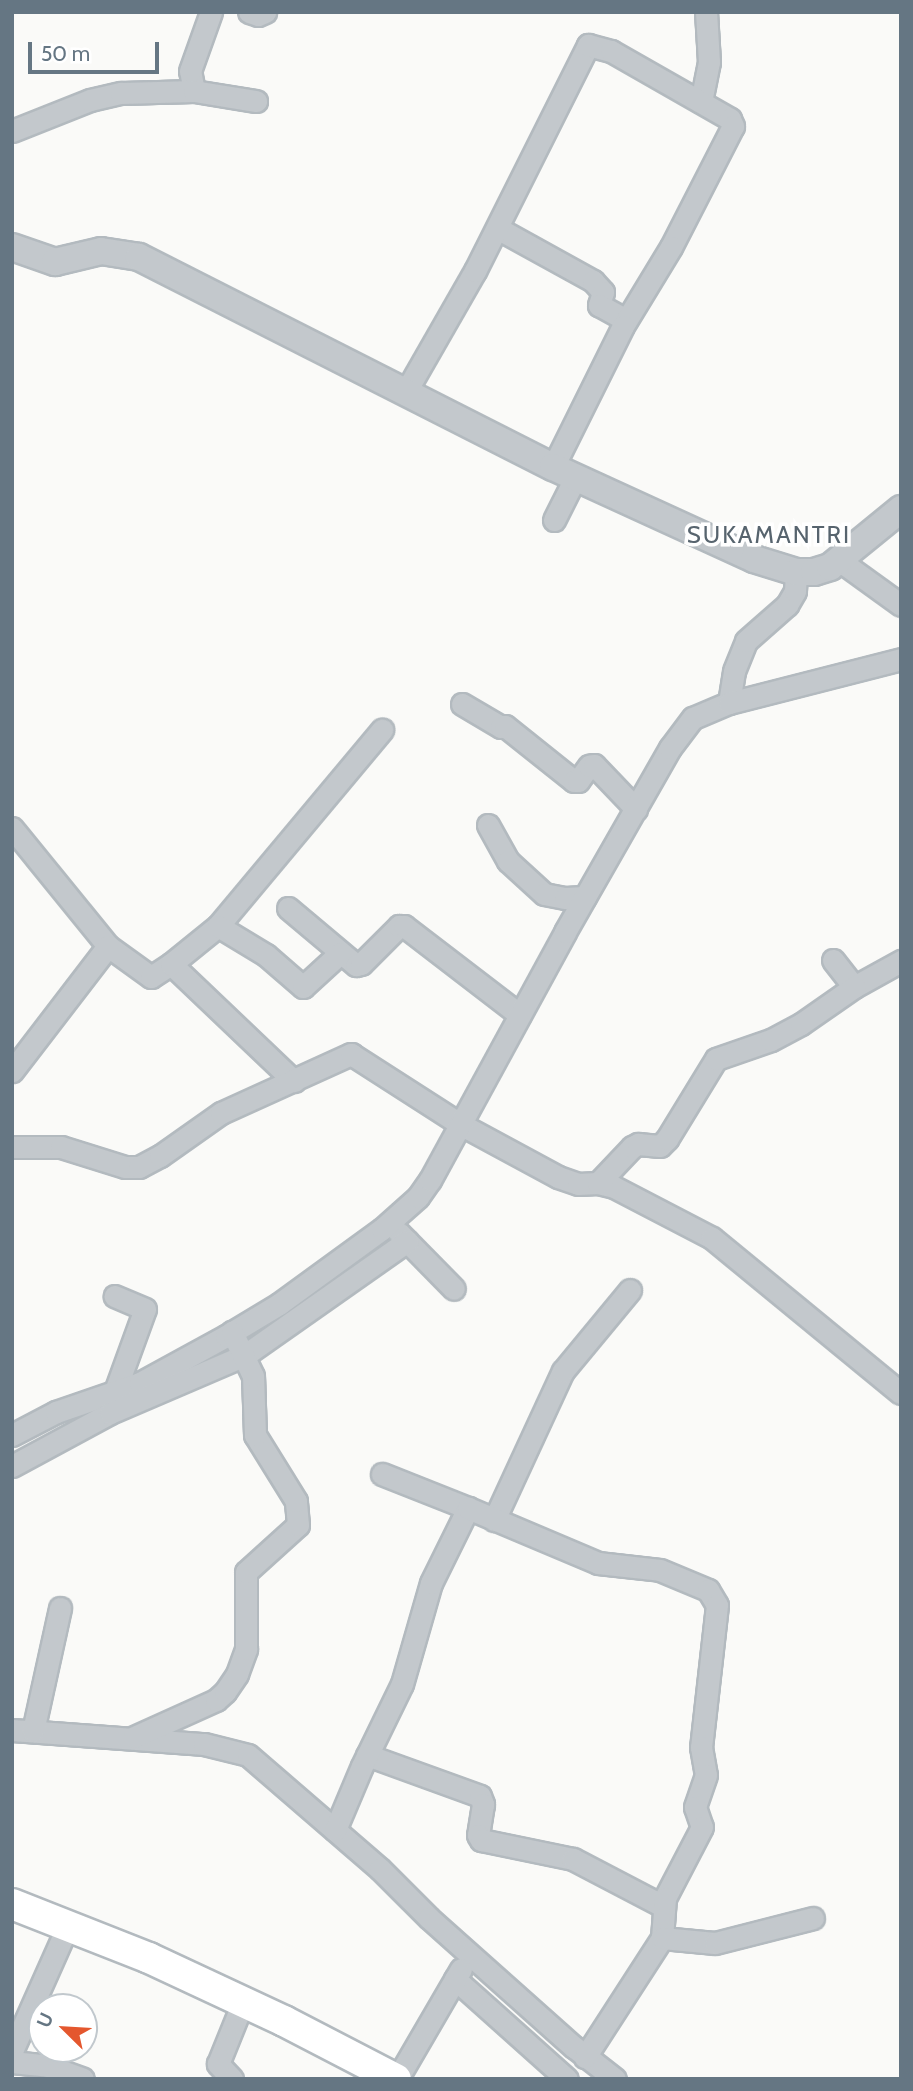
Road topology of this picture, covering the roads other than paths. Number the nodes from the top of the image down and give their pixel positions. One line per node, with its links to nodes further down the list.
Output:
1 (211, 12): 5 (street)
2 (249, 12): 3 (street)
3 (265, 12)
4 (706, 12): 7 (street)
5 (194, 91): 6 (street); 8 (street)
6 (256, 101)
7 (701, 102): 9 (street); 11 (street)
8 (12, 131)
9 (497, 228): 11 (street); 12 (street)
10 (12, 247): 12 (street)
11 (626, 320): 13 (street)
12 (405, 393): 13 (street)
13 (564, 473): 15 (street); 17 (street)
14 (901, 509): 16 (street)
15 (554, 520)
16 (840, 561): 17 (street); 18 (street)
17 (796, 572): 20 (street)
18 (901, 605)
19 (901, 659): 20 (street)
20 (729, 703): 23 (street)
21 (462, 704): 23 (street)
22 (382, 730): 28 (street)
23 (636, 809): 26 (street)
24 (488, 825): 26 (street)
25 (12, 828): 29 (street)
26 (585, 897): 35 (street)
27 (288, 908): 30 (street)
28 (218, 926): 30 (street); 33 (street)
29 (108, 946): 33 (street); 36 (street)
30 (340, 953): 35 (street)
31 (832, 960): 34 (street)
32 (901, 961): 34 (street)
33 (171, 964): 37 (street)
34 (854, 987): 40 (street)
35 (520, 1015): 38 (street)
36 (12, 1071)
37 (294, 1080): 38 (street); 39 (street)
38 (460, 1124): 40 (street); 41 (street)
39 (12, 1147)
40 (598, 1183): 46 (street)
41 (398, 1232): 42 (street); 45 (street)
42 (454, 1289)
43 (630, 1290): 53 (street)
44 (115, 1296): 47 (street)
45 (239, 1343): 47 (street); 48 (street); 56 (street)
46 (901, 1393)
47 (114, 1394): 48 (street)
48 (60, 1424): 49 (street); 50 (street)
49 (12, 1435)
50 (12, 1466)
51 (382, 1474): 52 (street)
52 (468, 1508): 53 (street); 57 (street)
53 (495, 1520): 60 (street)
54 (60, 1608): 55 (street)
55 (23, 1731): 56 (street)
56 (132, 1738): 58 (street)
57 (367, 1755): 58 (street); 60 (street)
58 (335, 1830): 64 (street)
59 (12, 1904): 62 (main road)
60 (663, 1906): 63 (street)
61 (813, 1918): 63 (street)
62 (68, 1925): 65 (main road); 66 (street)
63 (662, 1938): 68 (street)
64 (463, 1966): 68 (street); 68 (street); 71 (street)
65 (243, 2002): 70 (street); 71 (main road)
66 (12, 2051)
67 (12, 2062): 69 (street)
68 (579, 2069): 72 (street)
69 (83, 2079)
70 (232, 2079)
71 (396, 2079)
72 (615, 2079)

